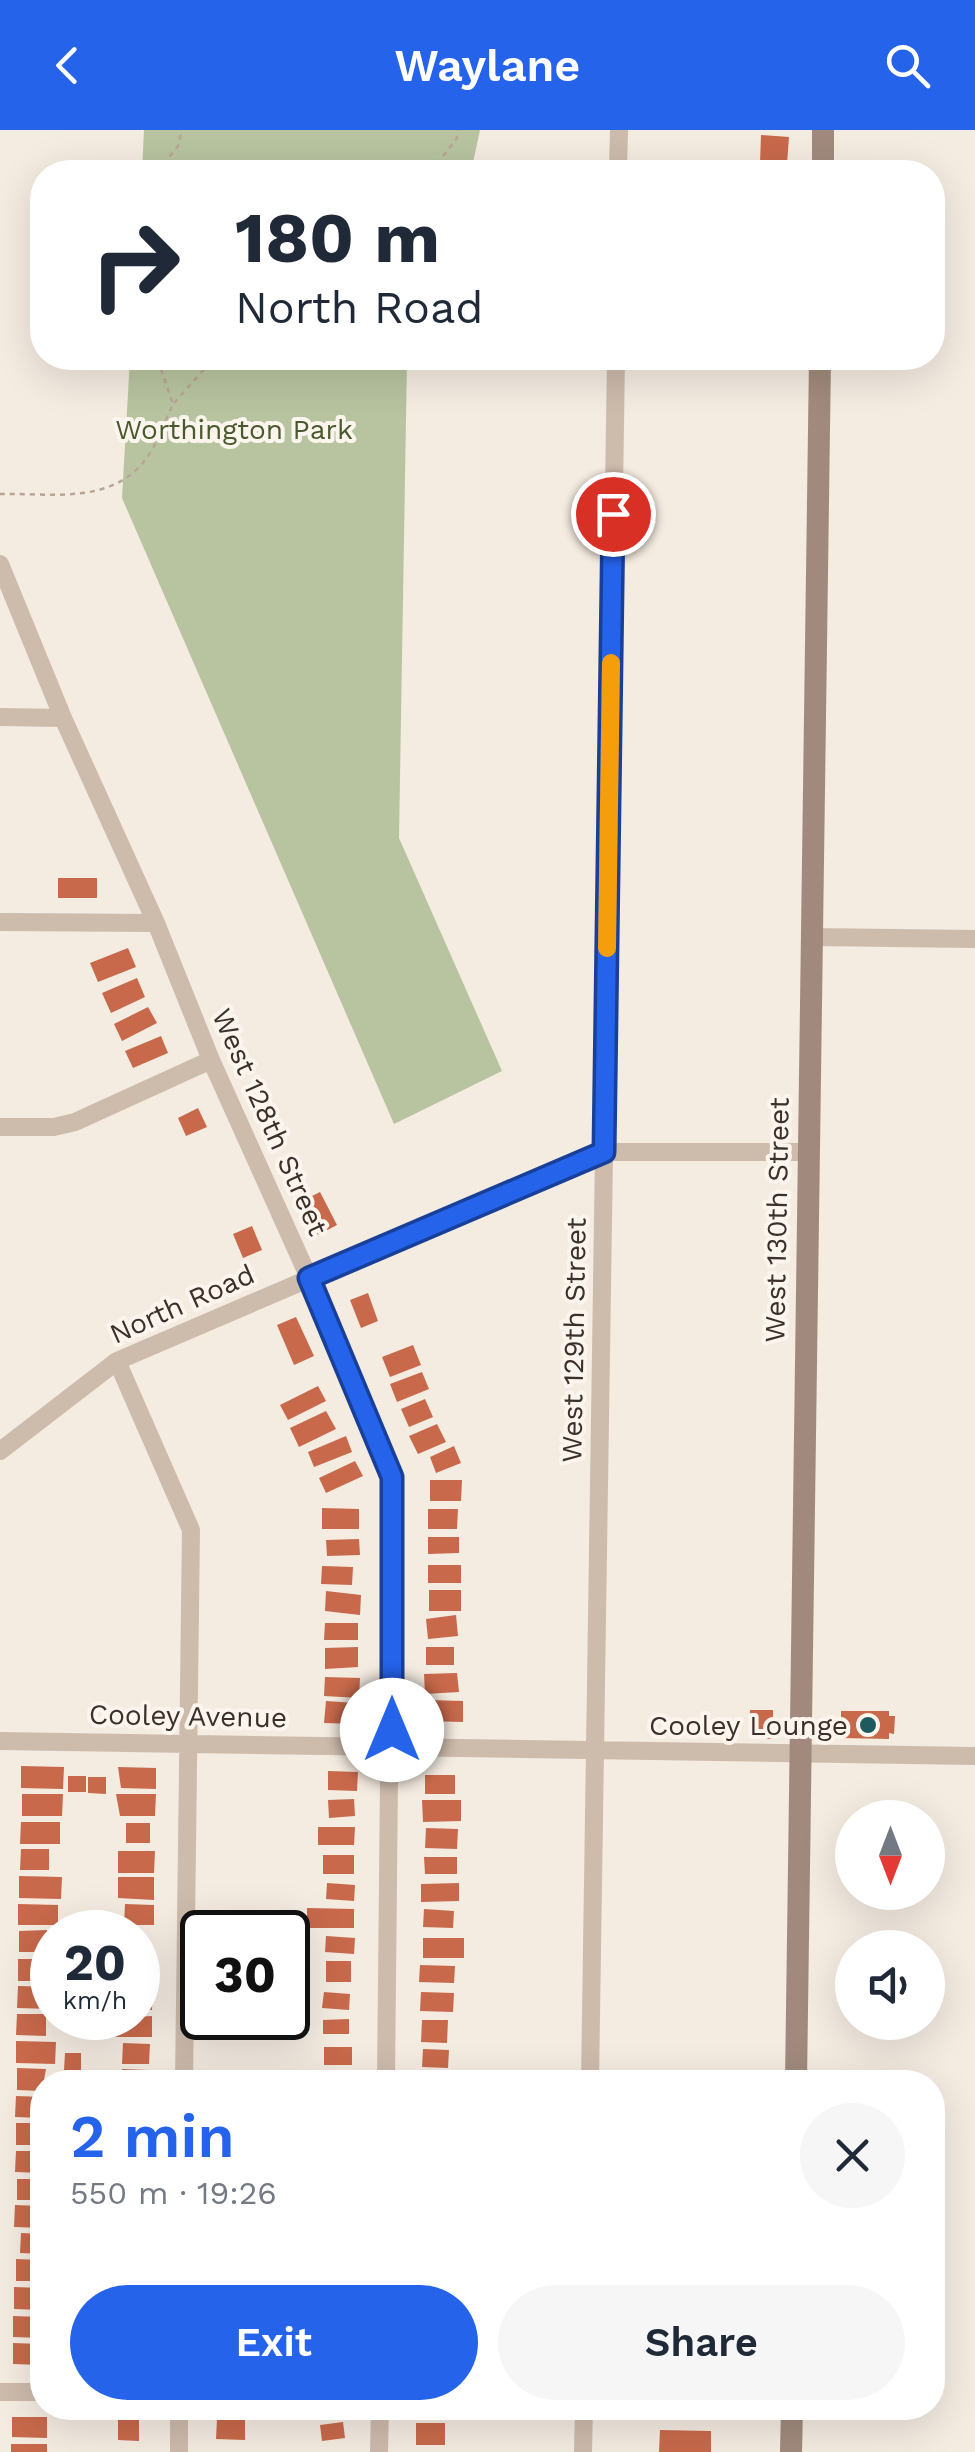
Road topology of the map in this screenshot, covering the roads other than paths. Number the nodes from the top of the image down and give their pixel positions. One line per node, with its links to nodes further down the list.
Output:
1 (619, 130): 3 (street)
2 (823, 130): 4 (main road)
3 (618, 160)
4 (822, 160)
5 (616, 370): 16 (street, West 129th Street)
6 (820, 370): 12 (main road, West 130th Street)
7 (0, 564): 9 (street, West 128th Street)
8 (0, 717): 9 (street)
9 (62, 718): 11 (street, West 128th Street)
10 (0, 922): 11 (street)
11 (156, 923): 14 (street, West 128th Street)
12 (812, 937): 13 (street); 17 (main road, West 130th Street)
13 (975, 940)
14 (210, 1060): 15 (street); 18 (street, West 128th Street)
15 (0, 1127)
16 (604, 1152): 17 (street, North Road); 18 (street, North Road); 24 (street, West 129th Street)
17 (808, 1152): 25 (main road, West 130th Street)
18 (309, 1278): 19 (street, North Road); 23 (street, West 128th Street)
19 (117, 1361): 20 (street, North Road); 22 (street)
20 (0, 1451)
21 (0, 1741): 22 (street, Cooley Avenue)
22 (188, 1743): 23 (street, Cooley Avenue); 27 (street)
23 (392, 1747): 24 (street, Cooley Avenue); 28 (street, West 128th Street)
24 (596, 1751): 25 (street, Cooley Avenue); 29 (street, West 129th Street)
25 (800, 1751): 26 (street, Cooley Avenue); 30 (main road, West 130th Street)
26 (975, 1756)
27 (184, 2070)
28 (386, 2070)
29 (590, 2070)
30 (796, 2070)
31 (0, 2392): 32 (street)
32 (30, 2392)
33 (179, 2420): 37 (street)
34 (380, 2420): 38 (street)
35 (584, 2420): 39 (street)
36 (792, 2420): 40 (main road)
37 (178, 2452)
38 (380, 2452)
39 (583, 2452)
40 (792, 2452)

